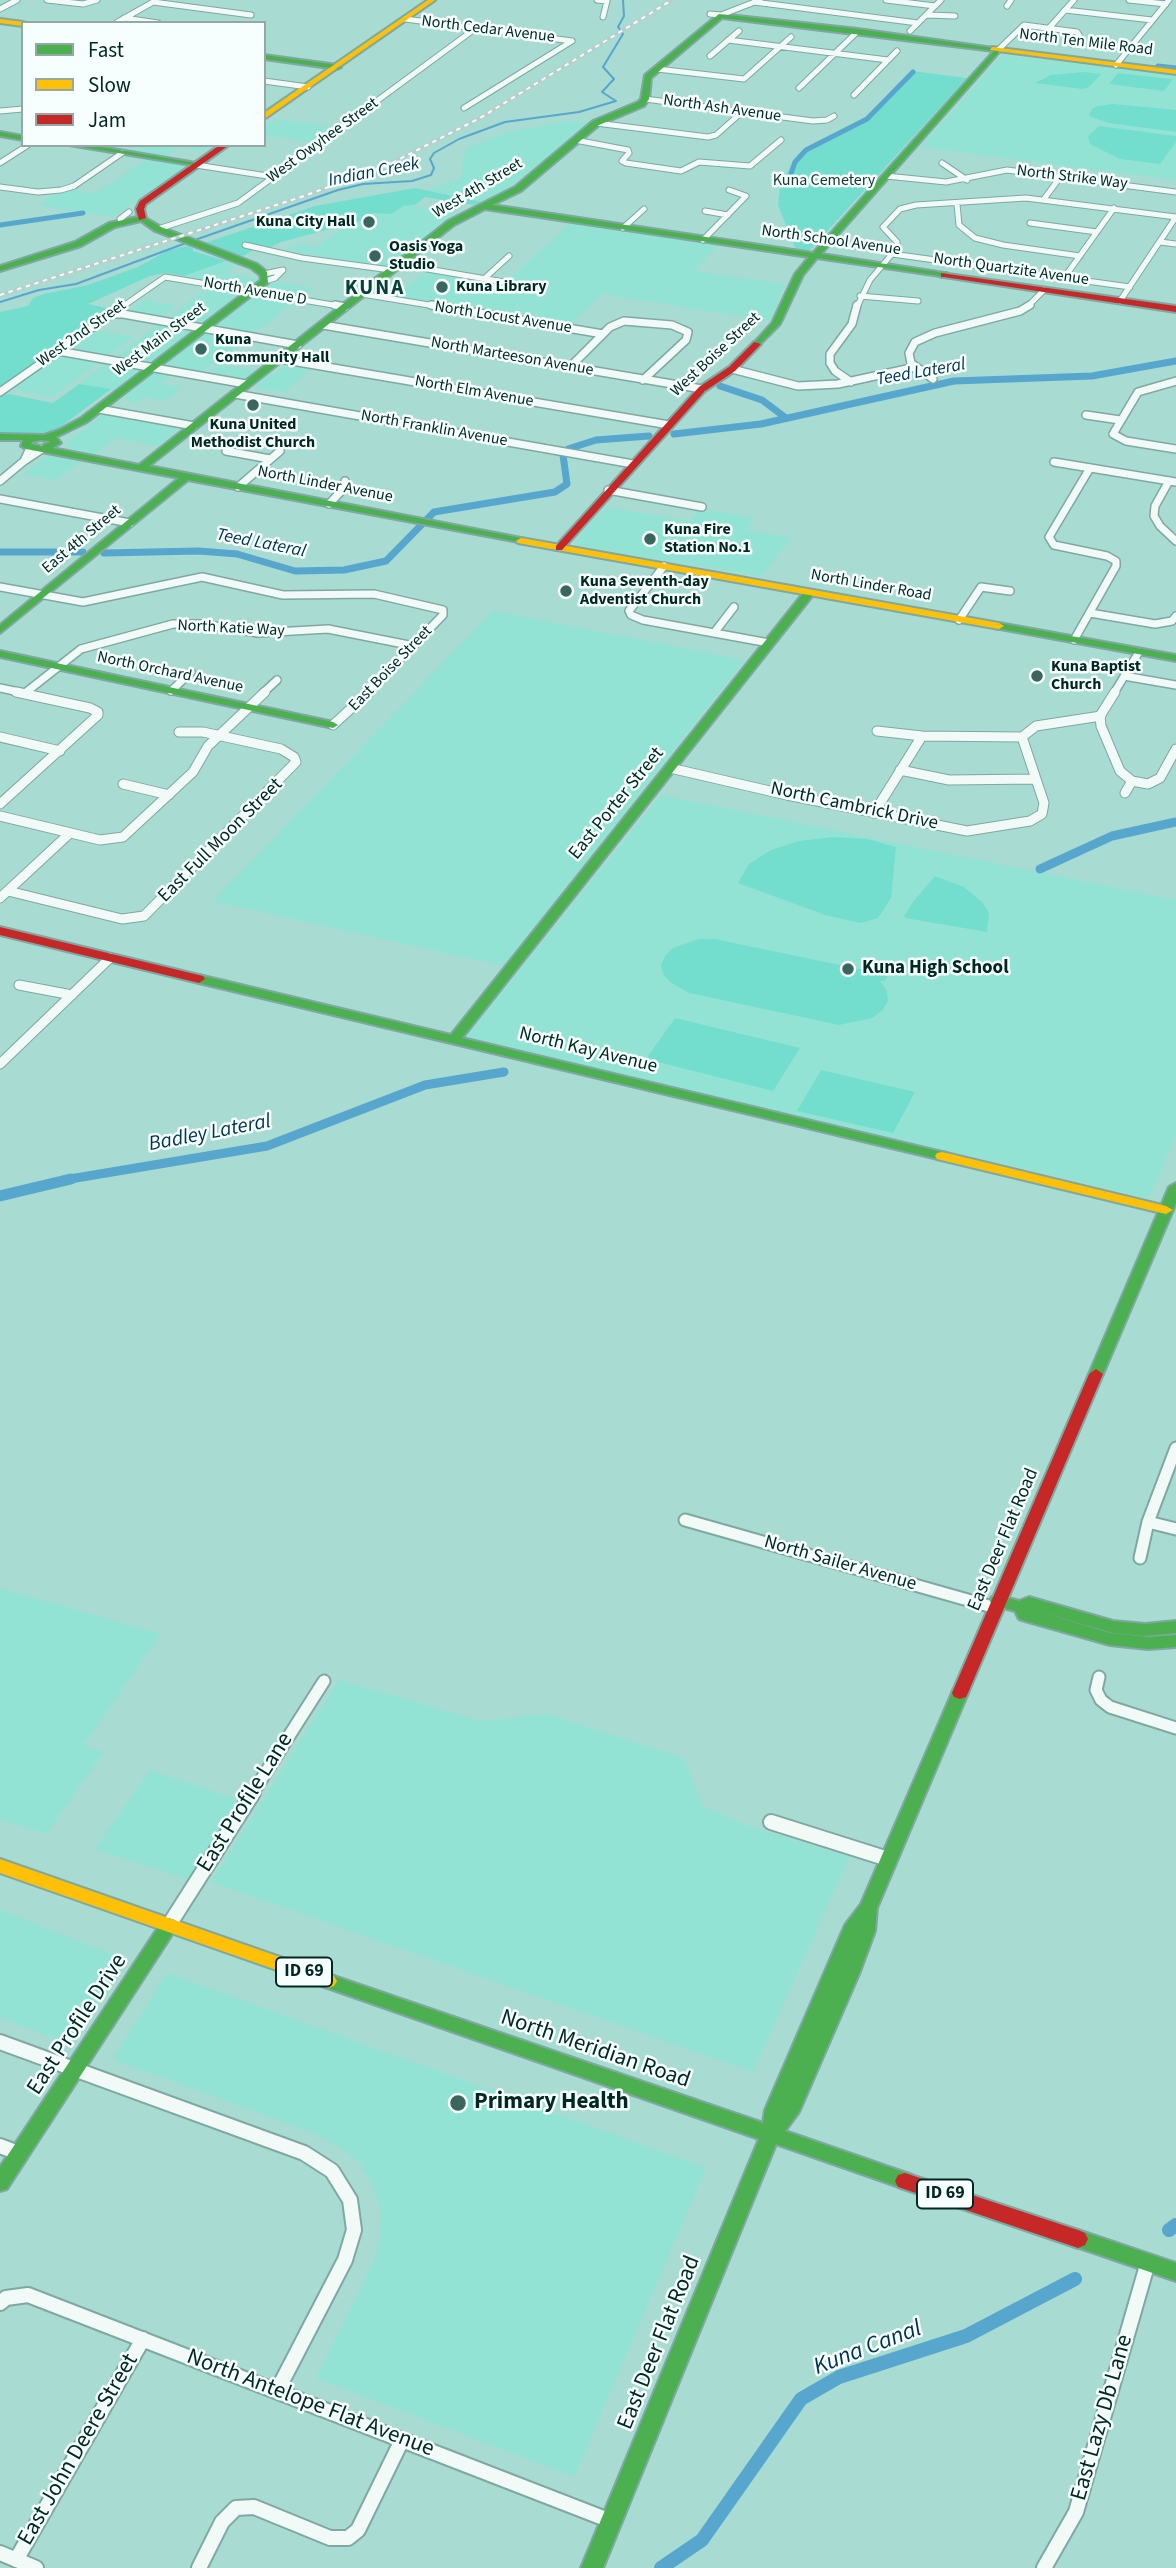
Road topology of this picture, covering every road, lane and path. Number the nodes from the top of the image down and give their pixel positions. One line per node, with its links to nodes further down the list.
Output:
1 (17, 0): 16 (street)
2 (47, 0): 3 (street)
3 (97, 0)
4 (432, 0): 23 (main road)
5 (597, 0): 11 (street)
6 (886, 0): 14 (street)
7 (941, 0): 14 (street)
8 (1012, 0): 15 (street)
9 (1074, 0): 17 (street)
10 (1129, 0): 13 (street)
11 (607, 1): 21 (street)
12 (757, 1): 18 (street); 29 (street)
13 (1167, 2): 24 (street)
14 (935, 6): 19 (street)
15 (1007, 6)
16 (0, 9)
17 (1065, 10): 24 (street); 31 (street)
18 (716, 15): 34 (main road, North Ten Mile Road); 47 (main road)
19 (927, 15): 20 (street); 29 (street)
20 (955, 16)
21 (603, 17)
22 (124, 18): 26 (street); 27 (street); 28 (street)
23 (405, 19): 32 (street, North Cedar Avenue); 46 (main road)
24 (1152, 20): 45 (street)
25 (0, 21): 30 (main road)
26 (120, 21)
27 (144, 21)
28 (244, 21)
29 (918, 23): 37 (street)
30 (21, 24)
31 (1049, 27): 38 (street); 40 (street, West Boise Street)
32 (476, 28): 56 (street, North Cedar Avenue); 78 (street, West Owyhee Street)
33 (739, 31): 36 (street)
34 (859, 33): 37 (main road, North Ten Mile Road); 41 (street)
35 (791, 37): 39 (street)
36 (728, 40): 39 (street); 42 (street)
37 (903, 40): 40 (main road, North Ten Mile Road); 44 (street)
38 (1071, 44)
39 (781, 47): 41 (street); 47 (street)
40 (995, 50): 45 (main road, North Ten Mile Road); 76 (main road, West Boise Street)
41 (834, 53): 44 (street); 51 (street)
42 (710, 56)
43 (266, 57): 46 (main road)
44 (888, 60): 52 (street)
45 (1115, 65): 48 (main road, North Ten Mile Road)
46 (337, 66): 50 (main road)
47 (657, 69): 53 (main road)
48 (1176, 72)
49 (266, 81): 50 (street)
50 (308, 87): 62 (main road)
51 (799, 88)
52 (854, 95)
53 (645, 99): 55 (street, North Ash Avenue); 64 (main road, West 4th Street)
54 (709, 99): 55 (street)
55 (701, 106): 60 (street, North Ash Avenue)
56 (464, 108)
57 (775, 108): 61 (street)
58 (21, 109): 59 (street)
59 (0, 111)
60 (742, 111): 61 (street, North Ash Avenue); 64 (street)
61 (767, 115): 63 (street, North Ash Avenue)
62 (266, 116)
63 (834, 116)
64 (596, 123): 67 (main road, West 4th Street)
65 (0, 134): 66 (main road)
66 (21, 138)
67 (575, 140): 68 (street); 85 (main road, West 4th Street)
68 (780, 140)
69 (24, 147): 73 (street)
70 (85, 147): 72 (main road)
71 (222, 147): 75 (main road)
72 (122, 153): 75 (main road); 80 (street)
73 (0, 163)
74 (942, 163): 79 (street)
75 (197, 164): 78 (street); 91 (main road)
76 (886, 176): 79 (street, North Strike Way); 103 (main road, West Boise Street)
77 (1061, 176): 79 (street, North Strike Way); 82 (street, North Strike Way); 83 (street)
78 (274, 177): 94 (street, West Owyhee Street)
79 (967, 180)
80 (0, 187)
81 (729, 190): 89 (street)
82 (1176, 192)
83 (1044, 199): 84 (street); 86 (street)
84 (957, 204): 100 (street); 102 (street)
85 (481, 206): 93 (main road, North School Avenue); 105 (main road, West 4th Street)
86 (1114, 208): 90 (street); 95 (street)
87 (644, 209): 93 (street)
88 (705, 211): 89 (street)
89 (728, 215): 96 (street)
90 (1176, 217): 97 (street)
91 (131, 218): 94 (main road); 107 (main road)
92 (1030, 223): 95 (street)
93 (623, 228): 96 (main road, North School Avenue)
94 (158, 229): 111 (main road)
95 (1097, 232): 102 (street)
96 (703, 240): 103 (main road, North School Avenue)
97 (1160, 242): 98 (street); 113 (street)
98 (1176, 244)
99 (245, 245): 104 (street)
100 (892, 254): 106 (street); 110 (street, North Quartzite Avenue)
101 (509, 256): 109 (street)
102 (1080, 256): 110 (street)
103 (813, 257): 106 (main road, North School Avenue); 131 (main road, West Boise Street)
104 (302, 258): 105 (street); 111 (street, West Main Street)
105 (395, 267): 109 (street); 115 (main road, West 4th Street)
106 (881, 267): 114 (main road, North School Avenue); 116 (street)
107 (0, 270)
108 (165, 277): 111 (street, North Avenue D); 121 (street, West 2nd Street)
109 (485, 278): 112 (street)
110 (1064, 278): 113 (street, North Quartzite Avenue)
111 (262, 282): 119 (street, North Avenue D); 123 (main road, West Main Street)
112 (504, 282)
113 (1129, 287): 118 (street)
114 (1044, 290): 118 (main road, North School Avenue); 130 (street)
115 (362, 294): 119 (main road, West 4th Street); 124 (street, North Locust Avenue)
116 (860, 296): 117 (street); 135 (street)
117 (918, 301)
118 (1120, 301): 120 (main road, North School Avenue)
119 (345, 307): 122 (main road, West 4th Street)
120 (1176, 309)
121 (108, 314): 123 (street); 126 (street, West 2nd Street)
122 (323, 325): 125 (main road, West 4th Street); 129 (street, North Marteeson Avenue)
123 (204, 329): 125 (street); 128 (main road, West Main Street)
124 (603, 334): 129 (street); 133 (street)
125 (298, 345): 127 (main road, West 4th Street)
126 (58, 351): 128 (street, North Franklin Avenue); 138 (street, West 2nd Street)
127 (280, 359): 136 (main road, West 4th Street); 142 (street, North Elm Avenue)
128 (152, 367): 136 (street, North Franklin Avenue); 139 (main road, West Main Street)
129 (570, 367): 133 (street, North Marteeson Avenue)
130 (916, 368): 132 (street); 135 (street)
131 (732, 369): 135 (street); 137 (main road, West Boise Street)
132 (933, 379)
133 (643, 380): 137 (street, North Marteeson Avenue)
134 (1176, 381): 141 (street)
135 (850, 382)
136 (241, 389): 143 (main road, West 4th Street); 151 (street, North Franklin Avenue)
137 (702, 389): 142 (main road, West Boise Street)
138 (0, 392)
139 (99, 409): 143 (street); 145 (main road, West Main Street)
140 (1086, 415): 141 (street)
141 (1121, 420): 146 (street)
142 (669, 425): 151 (main road, West Boise Street)
143 (194, 426): 152 (main road, West 4th Street)
144 (0, 438): 145 (main road, North Linder Avenue)
145 (40, 446): 152 (main road, North Linder Avenue); 155 (street)
146 (1176, 449)
147 (226, 451): 149 (street)
148 (280, 451): 149 (street)
149 (270, 459): 158 (street)
150 (1054, 462): 153 (street)
151 (633, 464): 159 (main road, West Boise Street)
152 (141, 468): 154 (main road, North Linder Avenue)
153 (1090, 468): 157 (street); 172 (street)
154 (186, 477): 158 (main road, North Linder Avenue); 163 (main road, East 4th Street)
155 (0, 481)
156 (345, 481): 161 (street)
157 (1173, 481): 164 (street)
158 (238, 487): 161 (main road, North Linder Avenue)
159 (608, 490): 162 (street); 165 (main road, West Boise Street)
160 (0, 499): 163 (street)
161 (328, 504): 165 (main road, North Linder Avenue)
162 (702, 507)
163 (130, 523): 170 (main road, East 4th Street)
164 (1176, 541)
165 (559, 548): 166 (main road, North Linder Road)
166 (664, 566): 169 (main road, North Linder Road); 176 (street)
167 (0, 587): 170 (street)
168 (1010, 591): 174 (street)
169 (809, 593): 174 (main road, North Linder Road); 178 (main road, East Porter Street)
170 (43, 595): 175 (main road, East 4th Street); 179 (street, East Boise Street)
171 (734, 607): 176 (street)
172 (1090, 613): 173 (street); 177 (street)
173 (1176, 617)
174 (959, 620): 177 (main road, North Linder Road)
175 (0, 630)
176 (714, 633): 178 (street)
177 (1074, 640): 180 (main road, North Linder Road)
178 (769, 643): 202 (main road, East Porter Street)
179 (414, 646): 183 (street, North Katie Way); 193 (street, East Boise Street)
180 (1139, 652): 182 (main road, North Linder Road); 185 (street)
181 (0, 654): 183 (main road, North Orchard Avenue)
182 (1176, 658)
183 (56, 667): 189 (main road, North Orchard Avenue); 190 (street, North Katie Way)
184 (191, 672): 189 (street)
185 (1124, 676): 187 (street); 192 (street)
186 (278, 680): 191 (street)
187 (1176, 685)
188 (0, 688): 190 (street)
189 (171, 691): 191 (main road, North Orchard Avenue)
190 (25, 693): 201 (street)
191 (249, 708): 193 (main road, North Orchard Avenue); 196 (street)
192 (1101, 716): 199 (street); 205 (street)
193 (333, 725)
194 (179, 732): 196 (street)
195 (877, 732): 197 (street)
196 (220, 735): 208 (street); 213 (street, East Full Moon Street)
197 (922, 736): 199 (street); 203 (street)
198 (0, 737): 201 (street)
199 (1021, 737): 204 (street)
200 (1176, 749): 205 (street)
201 (60, 751): 209 (street)
202 (670, 768): 210 (street, North Cambrick Drive); 219 (main road, East Porter Street)
203 (900, 770): 204 (street); 210 (street)
204 (1035, 779): 210 (street, North Cambrick Drive)
205 (1132, 781): 207 (street)
206 (124, 784): 208 (street)
207 (1125, 793)
208 (169, 794): 212 (street)
209 (0, 804)
210 (874, 813)
211 (0, 816): 212 (street)
212 (70, 833): 213 (street)
213 (8, 891): 214 (street)
214 (0, 898)
215 (0, 931): 216 (main road, North Kay Avenue)
216 (110, 958): 218 (street); 219 (main road, North Kay Avenue)
217 (19, 985): 218 (street)
218 (72, 995): 220 (street)
219 (454, 1039): 223 (main road, North Kay Avenue)
220 (5, 1052): 221 (street)
221 (0, 1064)
222 (1176, 1187): 223 (main road, East Deer Flat Road)
223 (1166, 1210): 229 (main road, East Deer Flat Road)
224 (1176, 1448): 226 (street)
225 (685, 1520): 229 (street, North Sailer Avenue)
226 (1148, 1522): 227 (street); 228 (street)
227 (1176, 1529)
228 (1140, 1558)
229 (997, 1604): 230 (main road); 237 (main road, East Deer Flat Road)
230 (1020, 1607): 231 (main road); 232 (main road)
231 (1176, 1628)
232 (1176, 1641)
233 (1099, 1677): 235 (street)
234 (324, 1681): 239 (street, East Profile Lane)
235 (1176, 1728)
236 (771, 1822): 237 (street)
237 (888, 1860): 242 (main road, East Deer Flat Road)
238 (0, 1866): 239 (main road, North Meridian Road / ID 69)
239 (169, 1925): 241 (main road, East Profile Drive); 242 (main road, North Meridian Road / ID 69)
240 (0, 2042): 241 (street)
241 (75, 2070): 244 (main road, East Profile Drive); 250 (street)
242 (769, 2136): 246 (main road, North Meridian Road / ID 69); 252 (main road, East Deer Flat Road)
243 (0, 2146): 244 (street)
244 (21, 2154): 245 (main road, East Profile Drive)
245 (0, 2183)
246 (1149, 2262): 247 (main road, North Meridian Road / ID 69); 258 (street, East Lazy Db Lane)
247 (1176, 2272)
248 (3, 2301): 249 (street, North Antelope Flat Avenue)
249 (143, 2339): 250 (street, North Antelope Flat Avenue); 254 (street, East John Deere Street)
250 (277, 2391): 251 (street, North Antelope Flat Avenue)
251 (402, 2440): 252 (street, North Antelope Flat Avenue); 256 (street)
252 (611, 2521): 257 (main road, East Deer Flat Road)
253 (0, 2553): 254 (street)
254 (16, 2560): 255 (street)
255 (36, 2568)
256 (199, 2568)
257 (592, 2568)
258 (1044, 2568)

